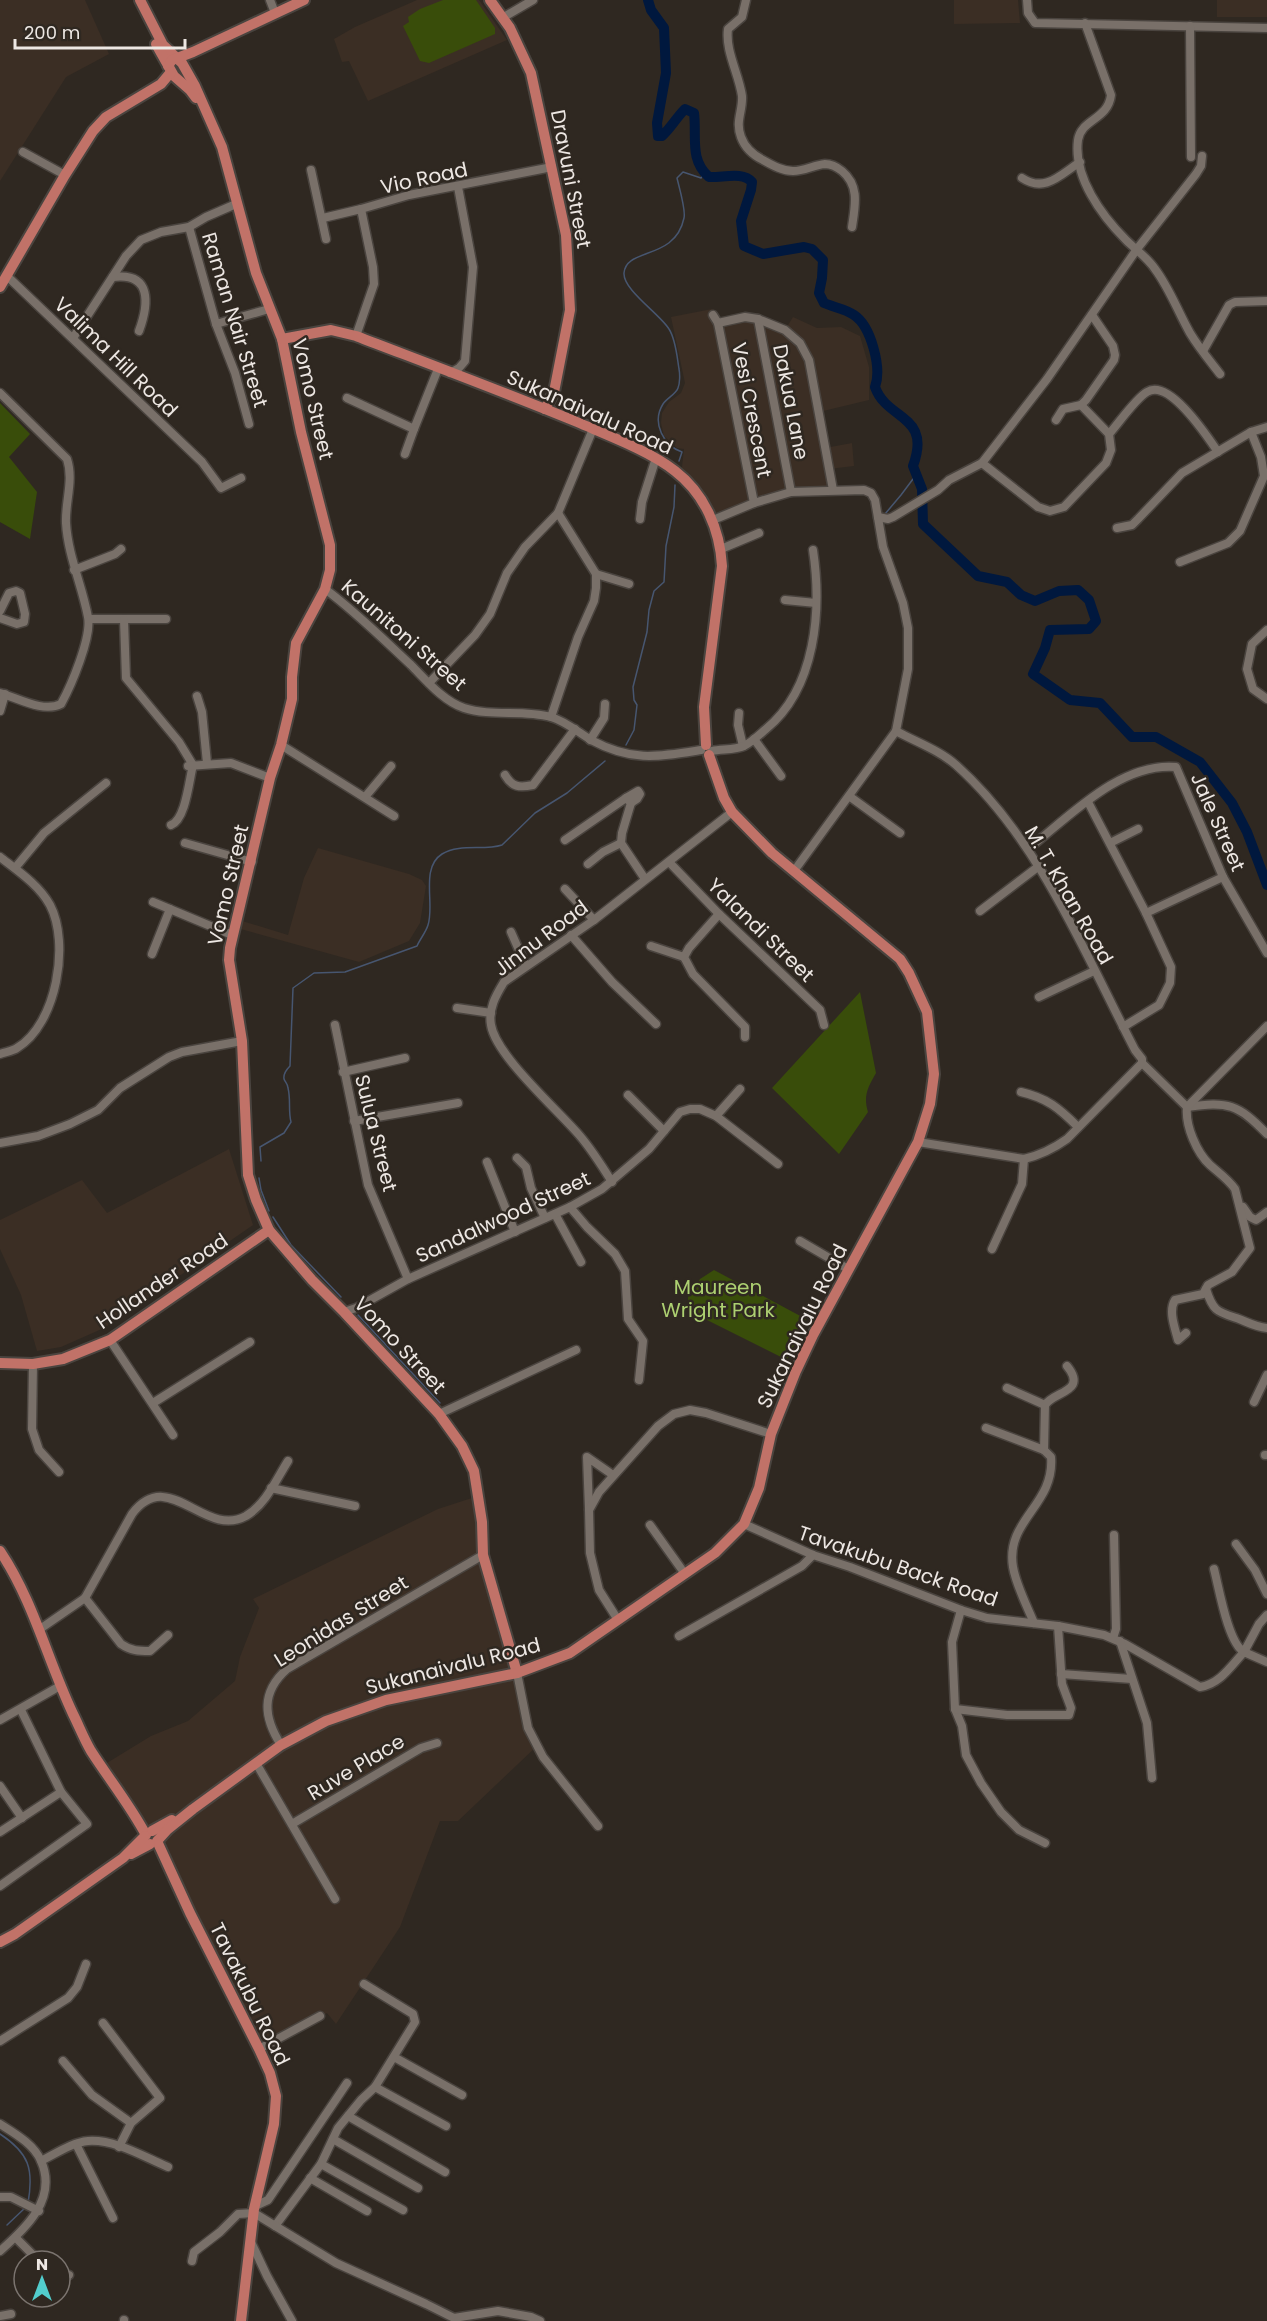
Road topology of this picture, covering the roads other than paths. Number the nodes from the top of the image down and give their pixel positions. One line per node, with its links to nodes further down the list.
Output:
1 (140, 0): 14 (main road, Vomo Street)
2 (270, 0): 8 (street)
3 (304, 0): 8 (main road)
4 (490, 0): 9 (main road, Dravuni Street)
5 (532, 0): 9 (street)
6 (746, 0): 30 (street)
7 (1027, 0): 10 (street)
8 (276, 14): 13 (main road)
9 (502, 18): 21 (main road, Dravuni Street)
10 (1085, 23): 11 (street); 20 (street)
11 (1190, 26): 12 (street); 19 (street)
12 (1267, 28)
13 (205, 47): 14 (main road); 15 (main road)
14 (172, 65): 15 (main road, Vomo Street); 16 (main road)
15 (185, 76): 16 (main road); 26 (main road, Vomo Street)
16 (149, 92): 23 (main road)
17 (22, 152): 23 (street)
18 (1202, 156): 32 (street)
19 (1191, 157)
20 (1080, 162): 24 (street); 32 (street)
21 (552, 167): 25 (street, Vio Road); 54 (main road, Dravuni Street)
22 (311, 170): 28 (street)
23 (65, 175): 33 (main road)
24 (1022, 177)
25 (458, 187): 27 (street, Vio Road); 46 (street)
26 (236, 204): 29 (street); 37 (main road, Vomo Street)
27 (361, 210): 28 (street); 42 (street, Vio Road)
28 (322, 218): 31 (street)
29 (189, 227): 34 (street); 40 (street, Raman Nair Street)
30 (852, 227)
31 (326, 239)
32 (1137, 249): 38 (street); 45 (street)
33 (7, 276): 35 (main road); 43 (street, Valima Hill Road)
34 (113, 277): 41 (street); 43 (street)
35 (0, 287)
36 (1267, 301): 45 (street)
37 (269, 309): 40 (street); 44 (main road, Vomo Street)
38 (1092, 315): 53 (street); 65 (street)
39 (758, 319): 67 (street, Vesi Crescent); 68 (street, Dakua Lane); 69 (street, Vesi Crescent)
40 (216, 324): 56 (street, Raman Nair Street)
41 (139, 331)
42 (356, 336): 44 (main road, Sukanaivalu Road); 47 (main road, Sukanaivalu Road)
43 (73, 338): 66 (street, Valima Hill Road)
44 (282, 339): 83 (main road, Vomo Street)
45 (1203, 351): 49 (street)
46 (465, 361): 48 (street); 50 (street)
47 (438, 369): 48 (main road, Sukanaivalu Road); 58 (street)
48 (450, 373): 50 (main road, Sukanaivalu Road)
49 (1220, 374)
50 (464, 378): 54 (main road, Sukanaivalu Road)
51 (0, 393): 80 (street)
52 (347, 398): 58 (street)
53 (1081, 405): 55 (street); 61 (street)
54 (545, 409): 59 (main road, Sukanaivalu Road)
55 (1056, 420)
56 (249, 424)
57 (1267, 427): 60 (street)
58 (414, 429): 63 (street)
59 (593, 429): 64 (main road, Sukanaivalu Road); 70 (street)
60 (1251, 432): 62 (street); 79 (street)
61 (1109, 434): 62 (street); 65 (street)
62 (1218, 452): 74 (street)
63 (405, 454)
64 (656, 458): 72 (street); 73 (main road, Sukanaivalu Road)
65 (982, 463): 71 (street)
66 (241, 478)
67 (833, 490): 68 (street); 71 (street)
68 (791, 492): 69 (street)
69 (754, 504): 73 (street)
70 (558, 513): 81 (street); 92 (street)
71 (878, 517): 101 (street)
72 (640, 519)
73 (713, 520): 77 (main road, Sukanaivalu Road)
74 (1117, 528)
75 (759, 533): 77 (street)
76 (121, 549): 80 (street)
77 (721, 549): 106 (main road, Sukanaivalu Road)
78 (813, 550): 85 (street)
79 (1180, 562)
80 (74, 570): 88 (street)
81 (596, 574): 82 (street); 99 (street)
82 (629, 584)
83 (325, 589): 92 (street, Kaunitoni Street); 104 (main road, Vomo Street)
84 (785, 600): 85 (street)
85 (816, 603): 102 (street)
86 (0, 611): 87 (street)
87 (0, 618)
88 (88, 619): 89 (street); 93 (street)
89 (124, 620): 90 (street); 108 (street)
90 (166, 620)
91 (1267, 630): 95 (street)
92 (429, 683): 99 (street, Kaunitoni Street)
93 (2, 693): 97 (street)
94 (197, 696): 107 (street)
95 (1267, 699)
96 (605, 704): 103 (street)
97 (0, 711)
98 (739, 713): 105 (street)
99 (551, 717): 100 (street, Kaunitoni Street)
100 (574, 729): 103 (street, Kaunitoni Street); 110 (street)
101 (896, 731): 114 (street); 126 (street, M. T. Khan Road)
102 (754, 739): 105 (street); 111 (street)
103 (590, 740): 106 (street, Kaunitoni Street)
104 (281, 745): 112 (main road, Vomo Street); 115 (street)
105 (743, 746): 106 (street, Kaunitoni Street)
106 (707, 750): 117 (main road, Sukanaivalu Road)
107 (207, 763): 108 (street); 112 (street)
108 (190, 765): 119 (street)
109 (391, 766): 115 (street)
110 (505, 775)
111 (781, 776)
112 (270, 778): 128 (main road, Vomo Street)
113 (106, 783): 132 (street)
114 (849, 796): 121 (street); 133 (street)
115 (365, 797): 118 (street)
116 (1088, 802): 125 (street); 126 (street); 134 (street, Jale Street)
117 (732, 812): 129 (street, Jinnu Road); 133 (main road, Sukanaivalu Road)
118 (394, 816)
119 (171, 825)
120 (1138, 829): 125 (street)
121 (900, 833)
122 (565, 840): 124 (street)
123 (185, 843): 128 (street)
124 (621, 843): 130 (street); 135 (street)
125 (1110, 843): 140 (street)
126 (1028, 849): 131 (street, M. T. Khan Road)
127 (0, 857): 132 (street)
128 (252, 862): 144 (main road, Vomo Street)
129 (669, 862): 135 (street, Jinnu Road); 141 (street, Yalandi Street)
130 (588, 864)
131 (1039, 866): 139 (street); 151 (street, M. T. Khan Road)
132 (15, 868): 162 (street)
133 (794, 871): 176 (main road, Sukanaivalu Road)
134 (1223, 877): 140 (street); 147 (street, Jale Street)
135 (645, 879): 142 (street, Jinnu Road)
136 (565, 889): 142 (street)
137 (153, 902): 138 (street)
138 (170, 909): 144 (street); 148 (street)
139 (980, 911)
140 (1146, 913): 159 (street)
141 (719, 914): 149 (street); 157 (street, Yalandi Street)
142 (594, 920): 145 (street, Jinnu Road)
143 (511, 932): 150 (street)
144 (232, 935): 161 (main road, Vomo Street)
145 (571, 935): 150 (street, Jinnu Road); 155 (street)
146 (651, 946): 149 (street)
147 (1267, 953)
148 (152, 954)
149 (684, 957): 160 (street)
150 (526, 966): 154 (street, Jinnu Road)
151 (1094, 971): 152 (street); 159 (street, M. T. Khan Road)
152 (1039, 997)
153 (457, 1008): 154 (street)
154 (491, 1013): 182 (street)
155 (656, 1023)
156 (335, 1025): 165 (street, Sulua Street)
157 (824, 1025)
158 (1267, 1026): 170 (street)
159 (1123, 1027): 164 (street, M. T. Khan Road)
160 (745, 1037)
161 (242, 1041): 177 (street); 188 (main road, Vomo Street)
162 (0, 1054)
163 (405, 1058): 165 (street)
164 (1142, 1062): 170 (street, M. T. Khan Road); 173 (street)
165 (343, 1072): 172 (street, Sulua Street)
166 (740, 1089): 171 (street)
167 (1021, 1092): 173 (street)
168 (628, 1095): 174 (street)
169 (458, 1103): 172 (street)
170 (1185, 1105): 175 (street); 183 (street)
171 (716, 1116): 174 (street, Sandalwood Street); 181 (street, Sandalwood Street)
172 (354, 1121): 194 (street, Sulua Street)
173 (1078, 1126): 179 (street)
174 (664, 1131): 182 (street, Sandalwood Street)
175 (1267, 1134)
176 (918, 1142): 179 (street); 193 (main road, Sukanaivalu Road)
177 (0, 1143)
178 (517, 1158): 187 (street)
179 (1024, 1159): 191 (street)
180 (487, 1162): 189 (street)
181 (778, 1164)
182 (612, 1182): 184 (street, Sandalwood Street)
183 (1235, 1189): 185 (street); 195 (street)
184 (570, 1207): 186 (street, Sandalwood Street); 206 (street)
185 (1267, 1212)
186 (555, 1214): 187 (street, Sandalwood Street); 192 (street)
187 (545, 1218): 189 (street, Sandalwood Street)
188 (269, 1230): 196 (main road, Vomo Street); 199 (main road, Hollander Road)
189 (515, 1232): 194 (street, Sandalwood Street)
190 (800, 1240): 193 (street)
191 (992, 1250)
192 (581, 1262)
193 (848, 1269): 213 (main road, Sukanaivalu Road)
194 (408, 1279): 196 (street, Sandalwood Street)
195 (1206, 1289): 197 (street); 198 (street)
196 (344, 1312): 211 (main road, Vomo Street)
197 (1267, 1328)
198 (1186, 1333)
199 (111, 1340): 203 (main road, Hollander Road); 209 (street)
200 (250, 1342): 209 (street)
201 (576, 1350): 211 (street)
202 (0, 1363): 203 (main road, Hollander Road)
203 (33, 1364): 217 (street)
204 (1067, 1366): 210 (street)
205 (1267, 1375): 208 (street)
206 (639, 1380)
207 (1007, 1388): 210 (street)
208 (1254, 1402)
209 (153, 1403): 214 (street)
210 (1045, 1406): 215 (street)
211 (440, 1414): 227 (main road, Vomo Street)
212 (986, 1428): 215 (street)
213 (771, 1434): 218 (street); 222 (main road, Sukanaivalu Road)
214 (173, 1435)
215 (1044, 1450): 236 (street)
216 (288, 1461): 219 (street)
217 (58, 1472)
218 (613, 1475): 221 (street); 221 (street)
219 (271, 1488): 220 (street); 232 (street)
220 (355, 1506)
221 (589, 1510): 235 (street)
222 (744, 1524): 228 (street, Tavakubu Back Road); 230 (main road, Sukanaivalu Road)
223 (650, 1525): 230 (street)
224 (1114, 1535): 241 (street)
225 (1236, 1544): 231 (street)
226 (0, 1551): 238 (main road, Tavakubu Road)
227 (483, 1555): 244 (main road, Vomo Street); 252 (street, Leonidas Street)
228 (813, 1555): 233 (street, Tavakubu Back Road); 240 (street)
229 (1214, 1569): 242 (street)
230 (685, 1574): 235 (main road, Sukanaivalu Road)
231 (1267, 1594)
232 (85, 1598): 238 (street); 239 (street)
233 (962, 1610): 236 (street, Tavakubu Back Road); 248 (street)
234 (1267, 1615): 242 (street)
235 (618, 1620): 244 (main road, Sukanaivalu Road)
236 (1034, 1623): 237 (street, Tavakubu Back Road)
237 (1058, 1626): 241 (street, Tavakubu Back Road); 245 (street)
238 (40, 1629): 247 (main road, Tavakubu Road)
239 (168, 1635)
240 (679, 1636)
241 (1116, 1640): 242 (street, Tavakubu Back Road); 246 (street)
242 (1244, 1652): 243 (street)
243 (1267, 1662)
244 (517, 1673): 252 (main road, Sukanaivalu Road); 259 (street)
245 (1061, 1674): 246 (street); 248 (street)
246 (1132, 1679): 254 (street)
247 (60, 1686): 249 (street); 261 (main road, Tavakubu Road)
248 (955, 1709): 262 (street)
249 (21, 1710): 250 (street); 256 (street)
250 (0, 1720)
251 (437, 1743): 258 (street, Ruve Place)
252 (281, 1744): 253 (main road, Sukanaivalu Road)
253 (256, 1763): 258 (street); 261 (main road, Sukanaivalu Road)
254 (1152, 1778)
255 (0, 1786): 257 (street)
256 (61, 1792): 257 (street); 263 (street)
257 (22, 1818): 260 (street)
258 (292, 1824): 264 (street)
259 (598, 1826)
260 (0, 1832)
261 (151, 1838): 265 (main road, Sukanaivalu Road); 271 (main road, Tavakubu Road)
262 (1045, 1843)
263 (0, 1886)
264 (335, 1899)
265 (0, 1942)
266 (86, 1964): 270 (street)
267 (364, 1984): 272 (street)
268 (321, 2016): 271 (street)
269 (103, 2023): 278 (street)
270 (0, 2042)
271 (259, 2049): 291 (main road, Tavakubu Road)
272 (394, 2056): 275 (street); 276 (street)
273 (63, 2061): 278 (street)
274 (347, 2083): 291 (street)
275 (375, 2087): 277 (street); 280 (street)
276 (462, 2095)
277 (348, 2116): 281 (street); 287 (street)
278 (131, 2123): 283 (street)
279 (0, 2124): 284 (street)
280 (446, 2126)
281 (333, 2139): 285 (street); 289 (street)
282 (76, 2144): 283 (street); 284 (street); 295 (street)
283 (119, 2147): 286 (street)
284 (41, 2161): 293 (street)
285 (321, 2164): 288 (street); 292 (street)
286 (168, 2167)
287 (445, 2172)
288 (310, 2178): 294 (street); 296 (street)
289 (417, 2188)
290 (0, 2197): 293 (street)
291 (255, 2209): 296 (street); 298 (main road, Tavakubu Road); 301 (street)
292 (403, 2210)
293 (39, 2211): 297 (street)
294 (367, 2211)
295 (113, 2218)
296 (275, 2226): 306 (street)
297 (16, 2238): 299 (street); 300 (street)
298 (251, 2242): 304 (main road, Tavakubu Road); 305 (street)
299 (27, 2249)
300 (0, 2251)
301 (192, 2261)
302 (11, 2314): 303 (street)
303 (0, 2316)
304 (241, 2321)
305 (292, 2321)
306 (540, 2321)

